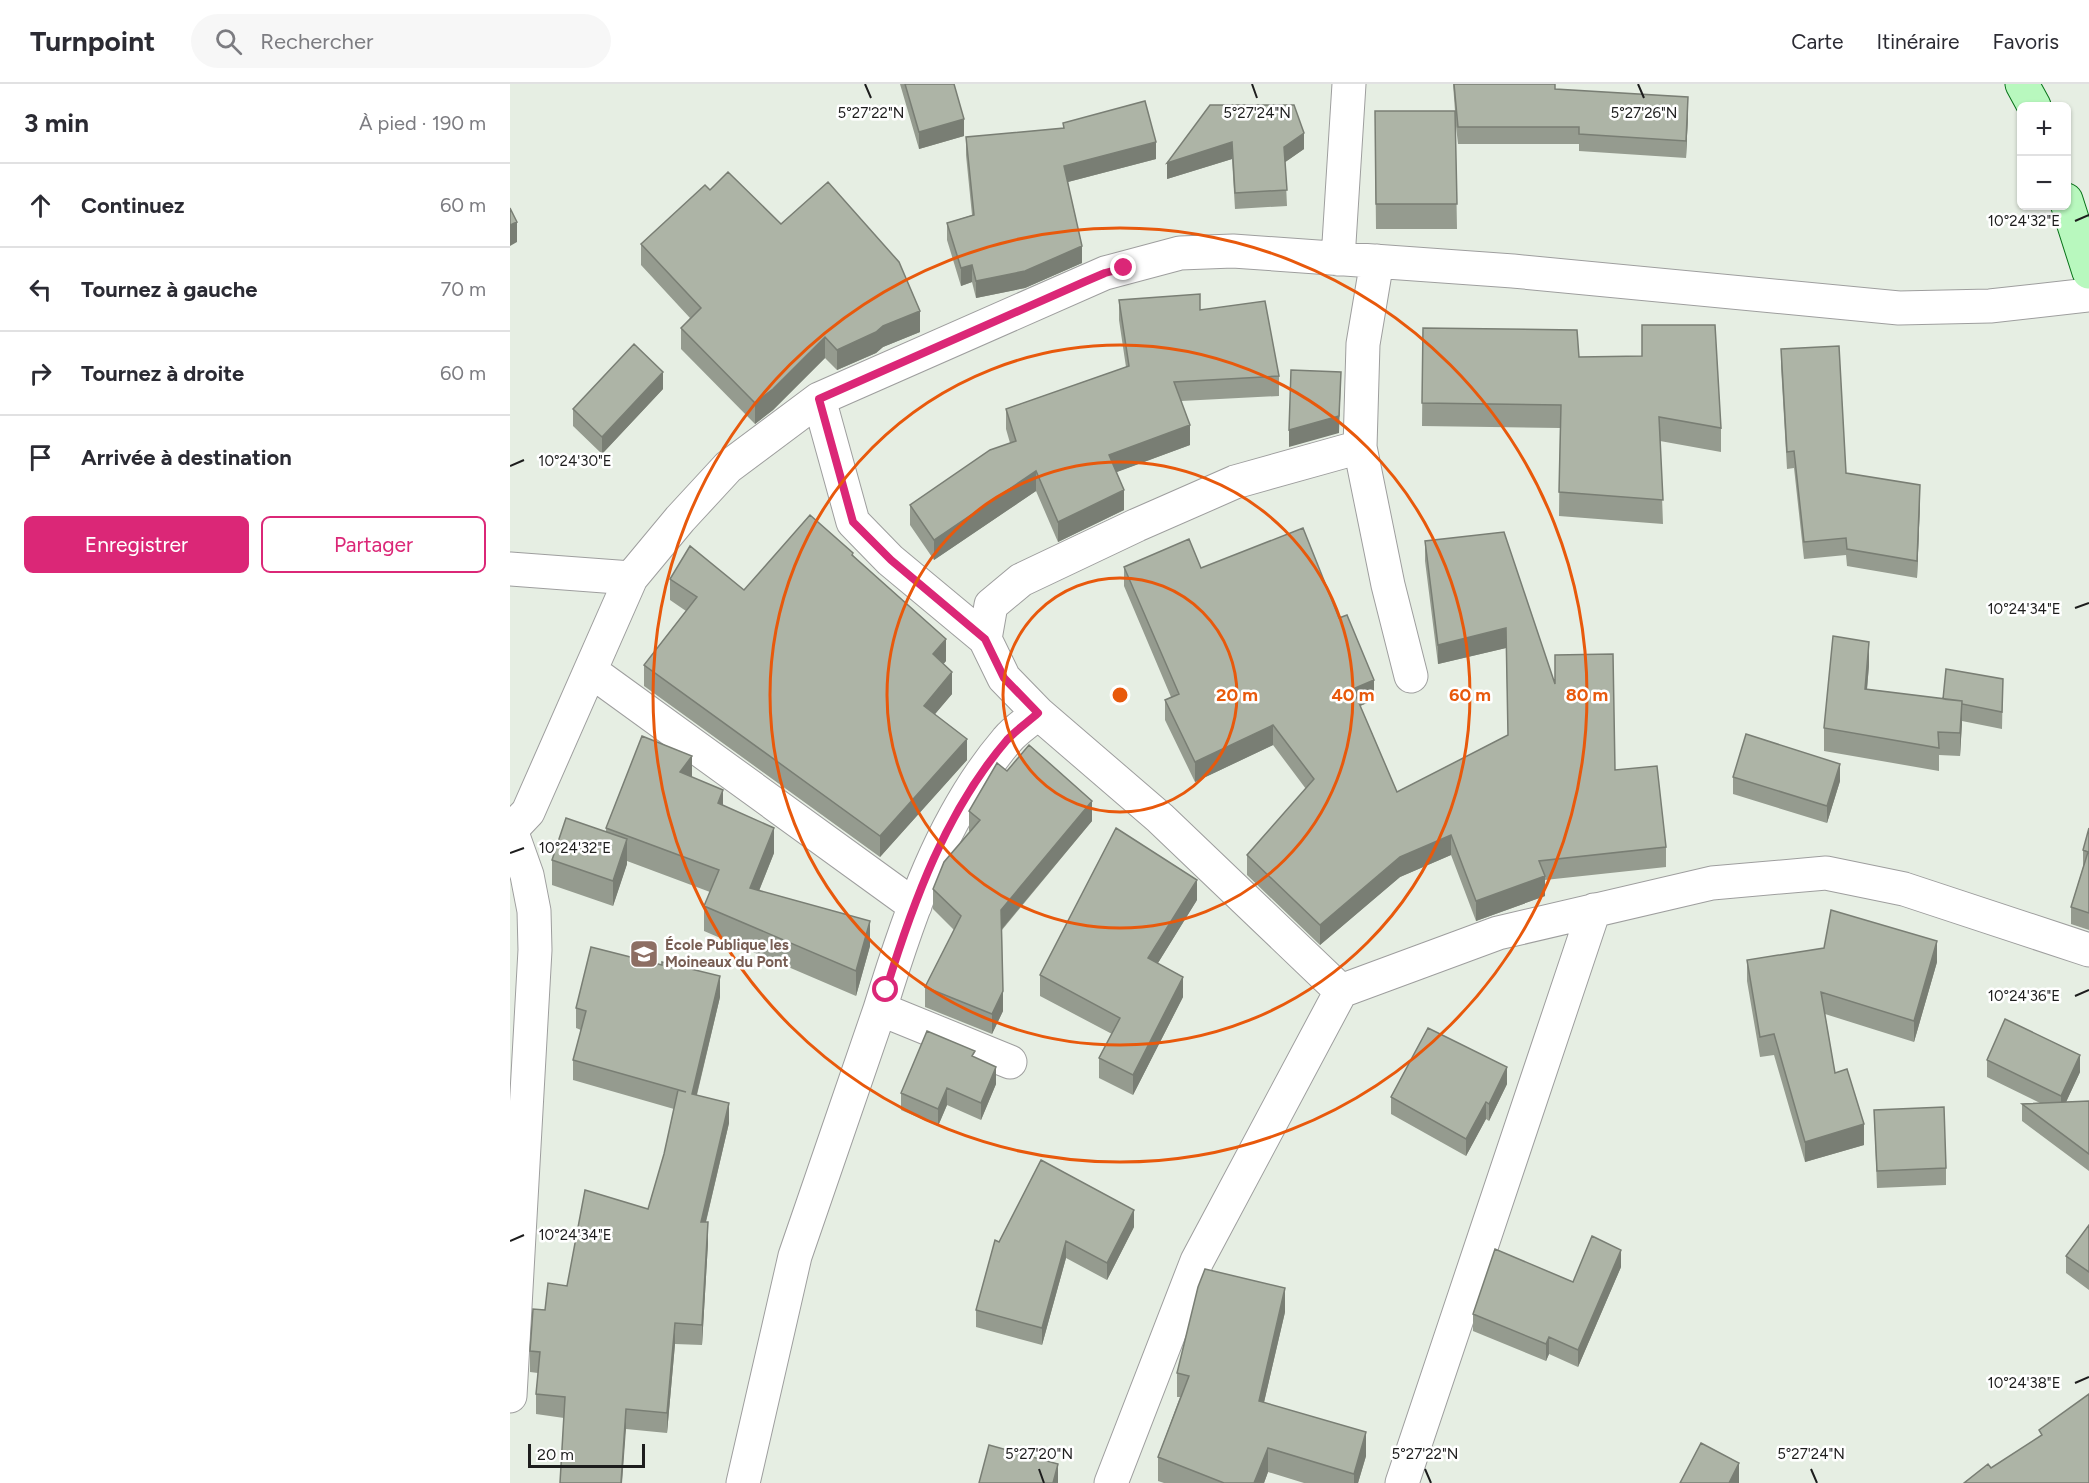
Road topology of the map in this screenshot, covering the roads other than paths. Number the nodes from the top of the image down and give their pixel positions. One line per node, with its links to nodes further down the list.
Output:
1 (1349, 84): 5 (street)
2 (2022, 84): 3 (street)
3 (2032, 102)
4 (2070, 210): 7 (street)
5 (1338, 259): 6 (street); 9 (street)
6 (1377, 261): 8 (street); 10 (street)
7 (2089, 272)
8 (2089, 295)
9 (819, 399): 12 (street); 13 (street)
10 (1360, 447): 13 (street); 15 (street)
11 (510, 569): 12 (street)
12 (631, 578): 14 (street)
13 (985, 639): 16 (street)
14 (591, 671): 17 (street); 18 (street)
15 (1411, 676)
16 (1038, 713): 18 (street); 21 (street)
17 (510, 830): 24 (street)
18 (915, 906): 22 (street)
19 (1594, 910): 20 (street); 21 (street); 27 (street)
20 (2089, 950)
21 (1341, 991): 25 (street)
22 (880, 1010): 23 (street); 26 (street)
23 (1010, 1062)
24 (510, 1396)
25 (1120, 1480)
26 (743, 1483)
27 (1402, 1483)

